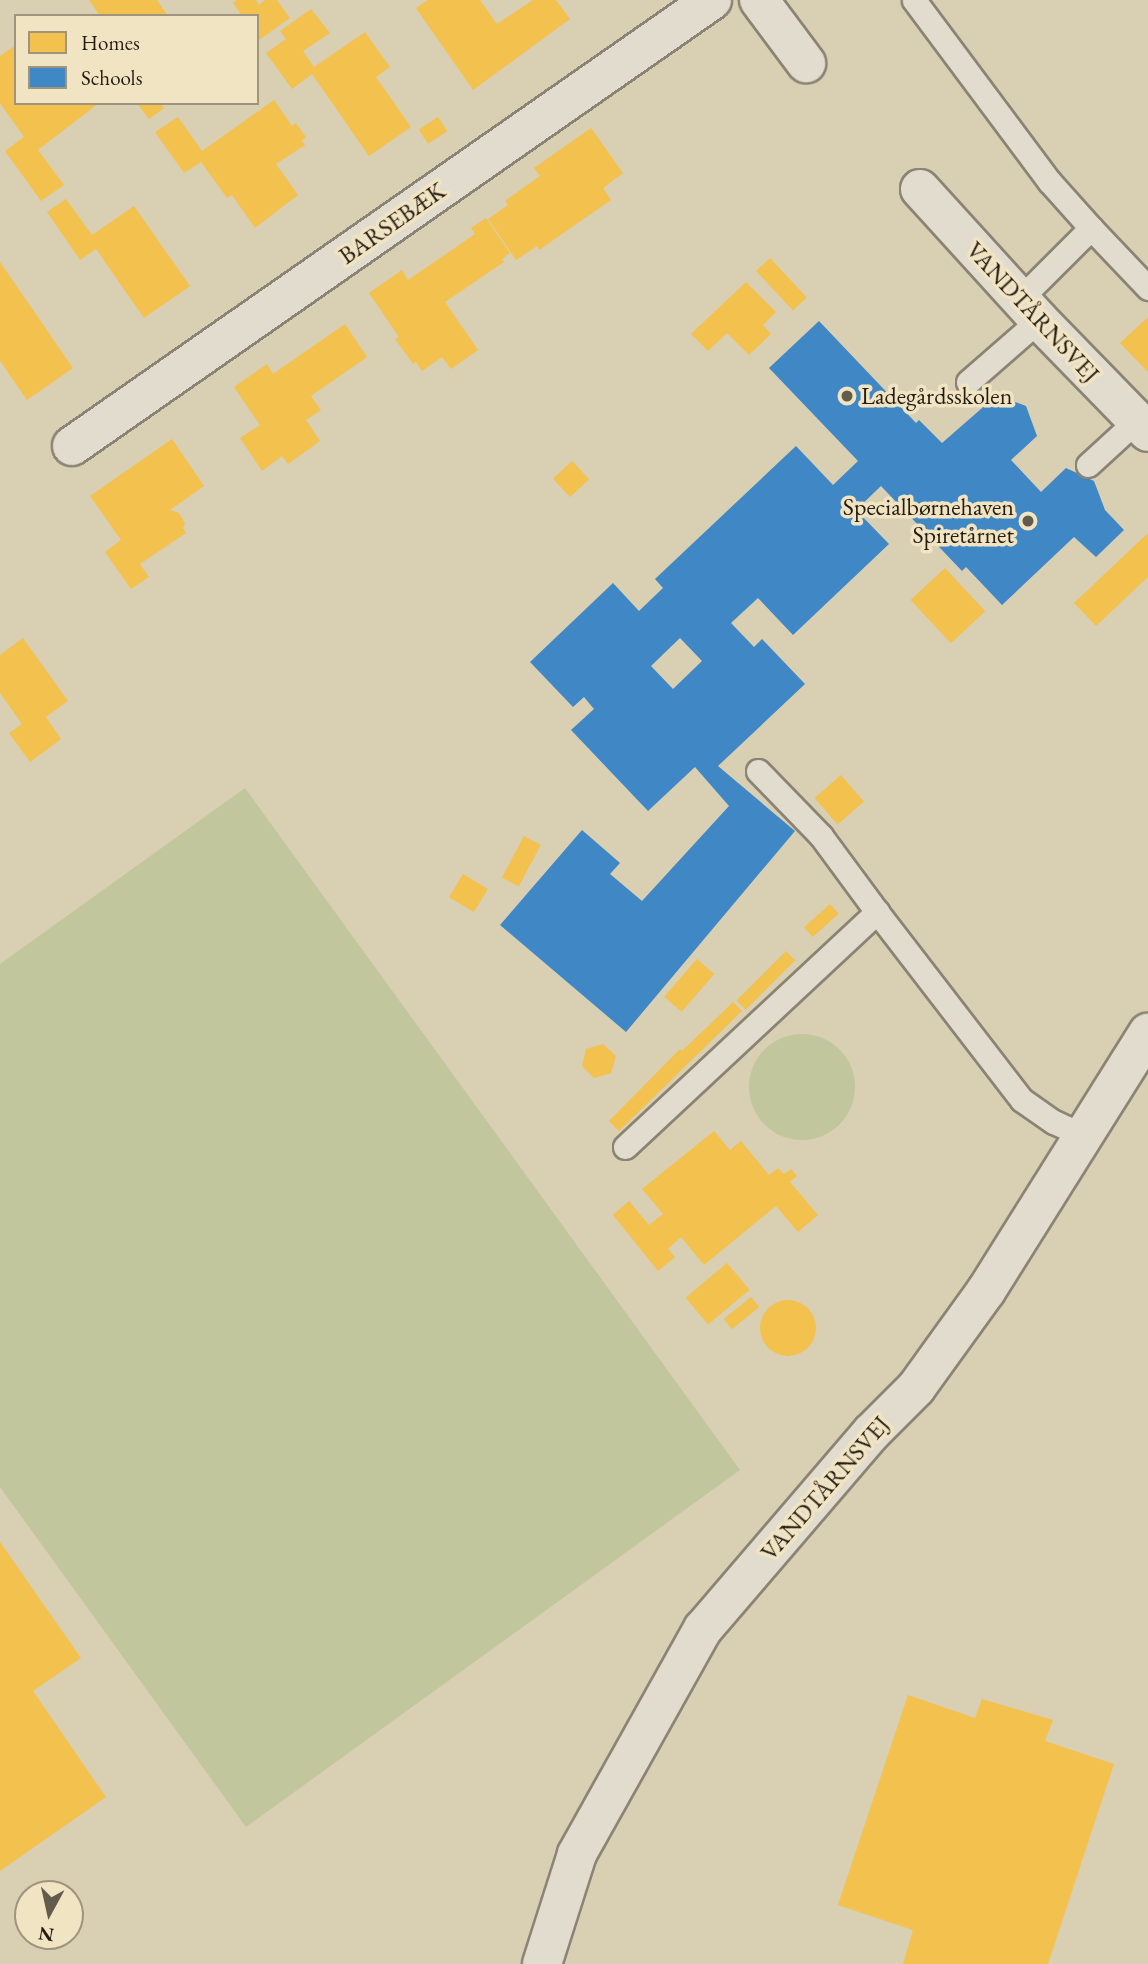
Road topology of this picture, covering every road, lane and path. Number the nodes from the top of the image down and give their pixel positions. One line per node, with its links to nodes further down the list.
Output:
1 (712, 0): 11 (street, BARSEBÆK)
2 (759, 0): 4 (street)
3 (914, 0): 6 (lane)
4 (806, 63)
5 (920, 189): 8 (street, VANDTÅRNSVEJ)
6 (1091, 228): 7 (lane); 8 (lane)
7 (1148, 288)
8 (1030, 309): 9 (lane); 10 (street, VANDTÅRNSVEJ)
9 (968, 382)
10 (1142, 427): 12 (lane)
11 (72, 446)
12 (1088, 465)
13 (758, 771): 14 (lane)
14 (877, 912): 16 (lane); 17 (lane)
15 (1147, 1038): 16 (street, VANDTÅRNSVEJ)
16 (1084, 1136): 18 (street, VANDTÅRNSVEJ)
17 (625, 1147)
18 (542, 1964)

